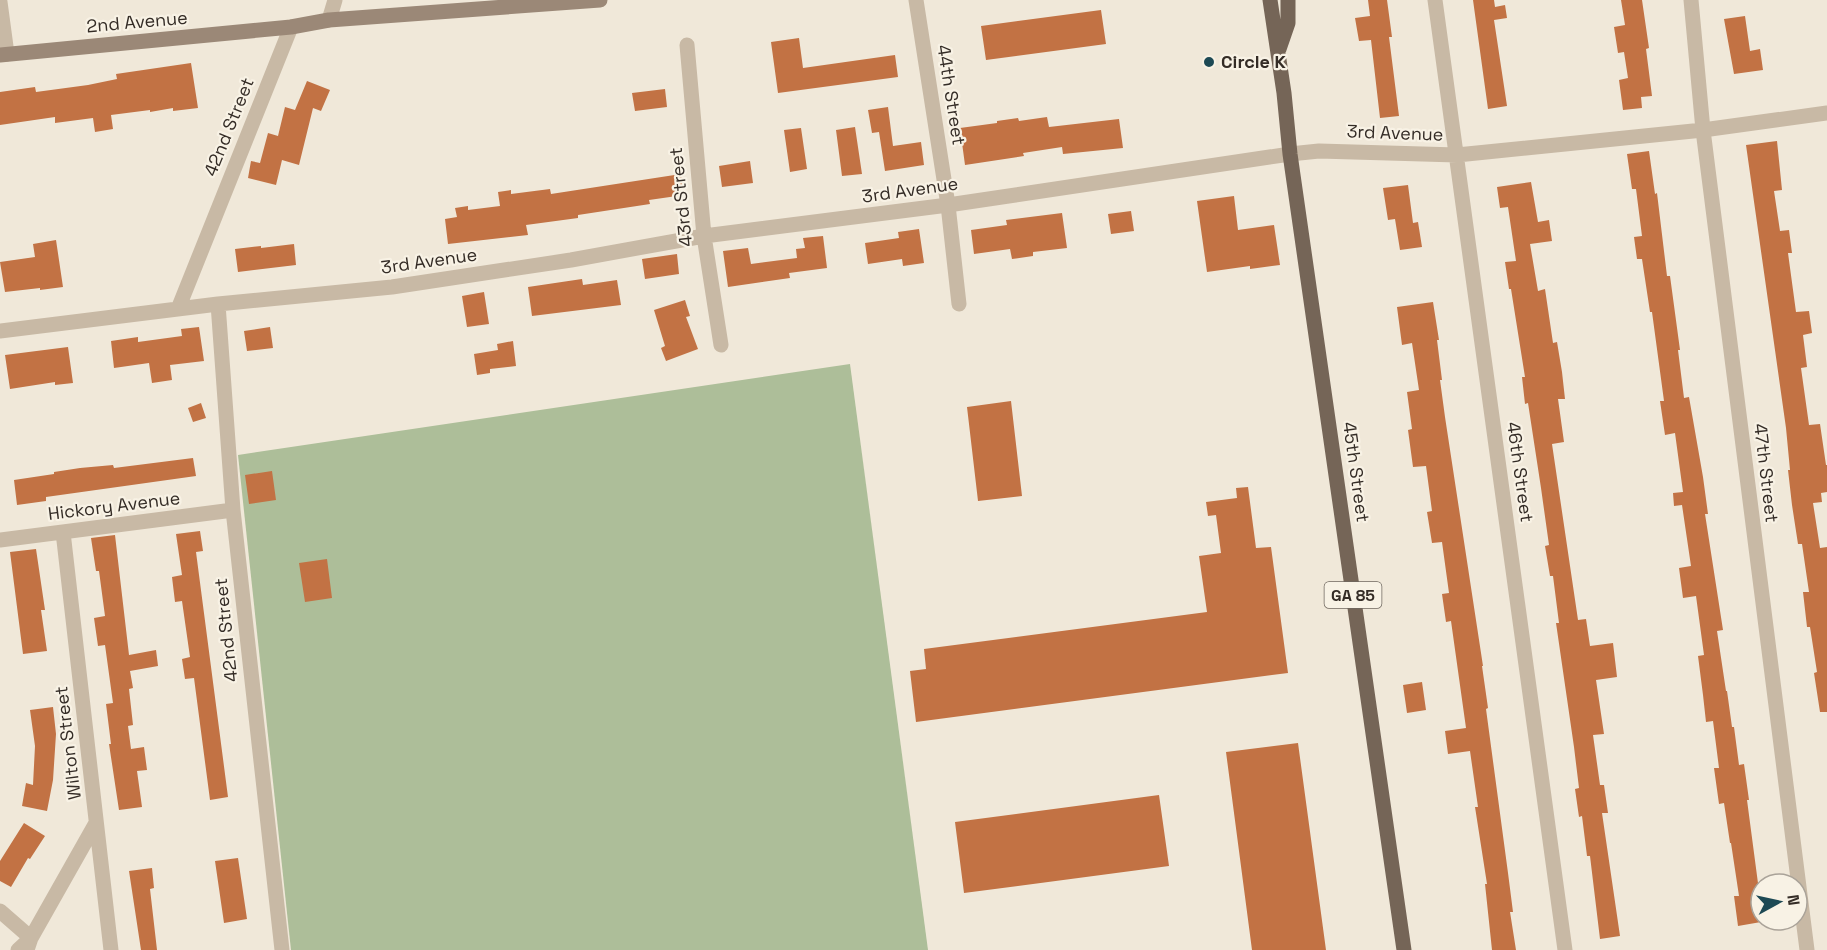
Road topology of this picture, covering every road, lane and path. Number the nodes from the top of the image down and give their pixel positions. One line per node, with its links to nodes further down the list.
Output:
1 (335, 0): 10 (street)
2 (600, 0): 10 (main road, 2nd Avenue)
3 (916, 0): 20 (street, 44th Street)
4 (1270, 0): 14 (main road, 45th Street / GA 85)
5 (1288, 0): 11 (main road)
6 (1298, 0): 11 (main road)
7 (1435, 0): 19 (street, 46th Street)
8 (1691, 0): 17 (street, 47th Street)
9 (0, 2): 15 (street)
10 (329, 20): 12 (main road, 2nd Avenue)
11 (1288, 23): 14 (main road)
12 (291, 27): 15 (main road, 2nd Avenue); 24 (street, 42nd Street)
13 (687, 45): 21 (street, 43rd Street)
14 (1278, 51): 18 (main road, 45th Street / GA 85)
15 (3, 54)
16 (1827, 113): 17 (street, 3rd Avenue)
17 (1703, 130): 19 (street, 3rd Avenue); 38 (street, 47th Street)
18 (1290, 154): 19 (street, 3rd Avenue); 20 (street, 3rd Avenue); 36 (main road, 45th Street / GA 85)
19 (1457, 154): 37 (street, 46th Street)
20 (948, 205): 21 (street, 3rd Avenue); 23 (street, 44th Street)
21 (704, 236): 22 (street, 3rd Avenue); 26 (street, 43rd Street)
22 (218, 304): 24 (street, 3rd Avenue); 27 (street, 42nd Street)
23 (959, 304)
24 (178, 309): 25 (street, 3rd Avenue)
25 (0, 331)
26 (721, 345)
27 (233, 510): 28 (street, Hickory Avenue); 35 (street, 42nd Street)
28 (63, 532): 29 (street, Hickory Avenue); 30 (street, Wilton Street)
29 (0, 540)
30 (96, 823): 32 (street); 34 (street, Wilton Street)
31 (0, 911): 32 (street)
32 (31, 944): 33 (street)
33 (18, 950)
34 (111, 950)
35 (282, 950)
36 (1404, 950)
37 (1565, 950)
38 (1807, 950)

